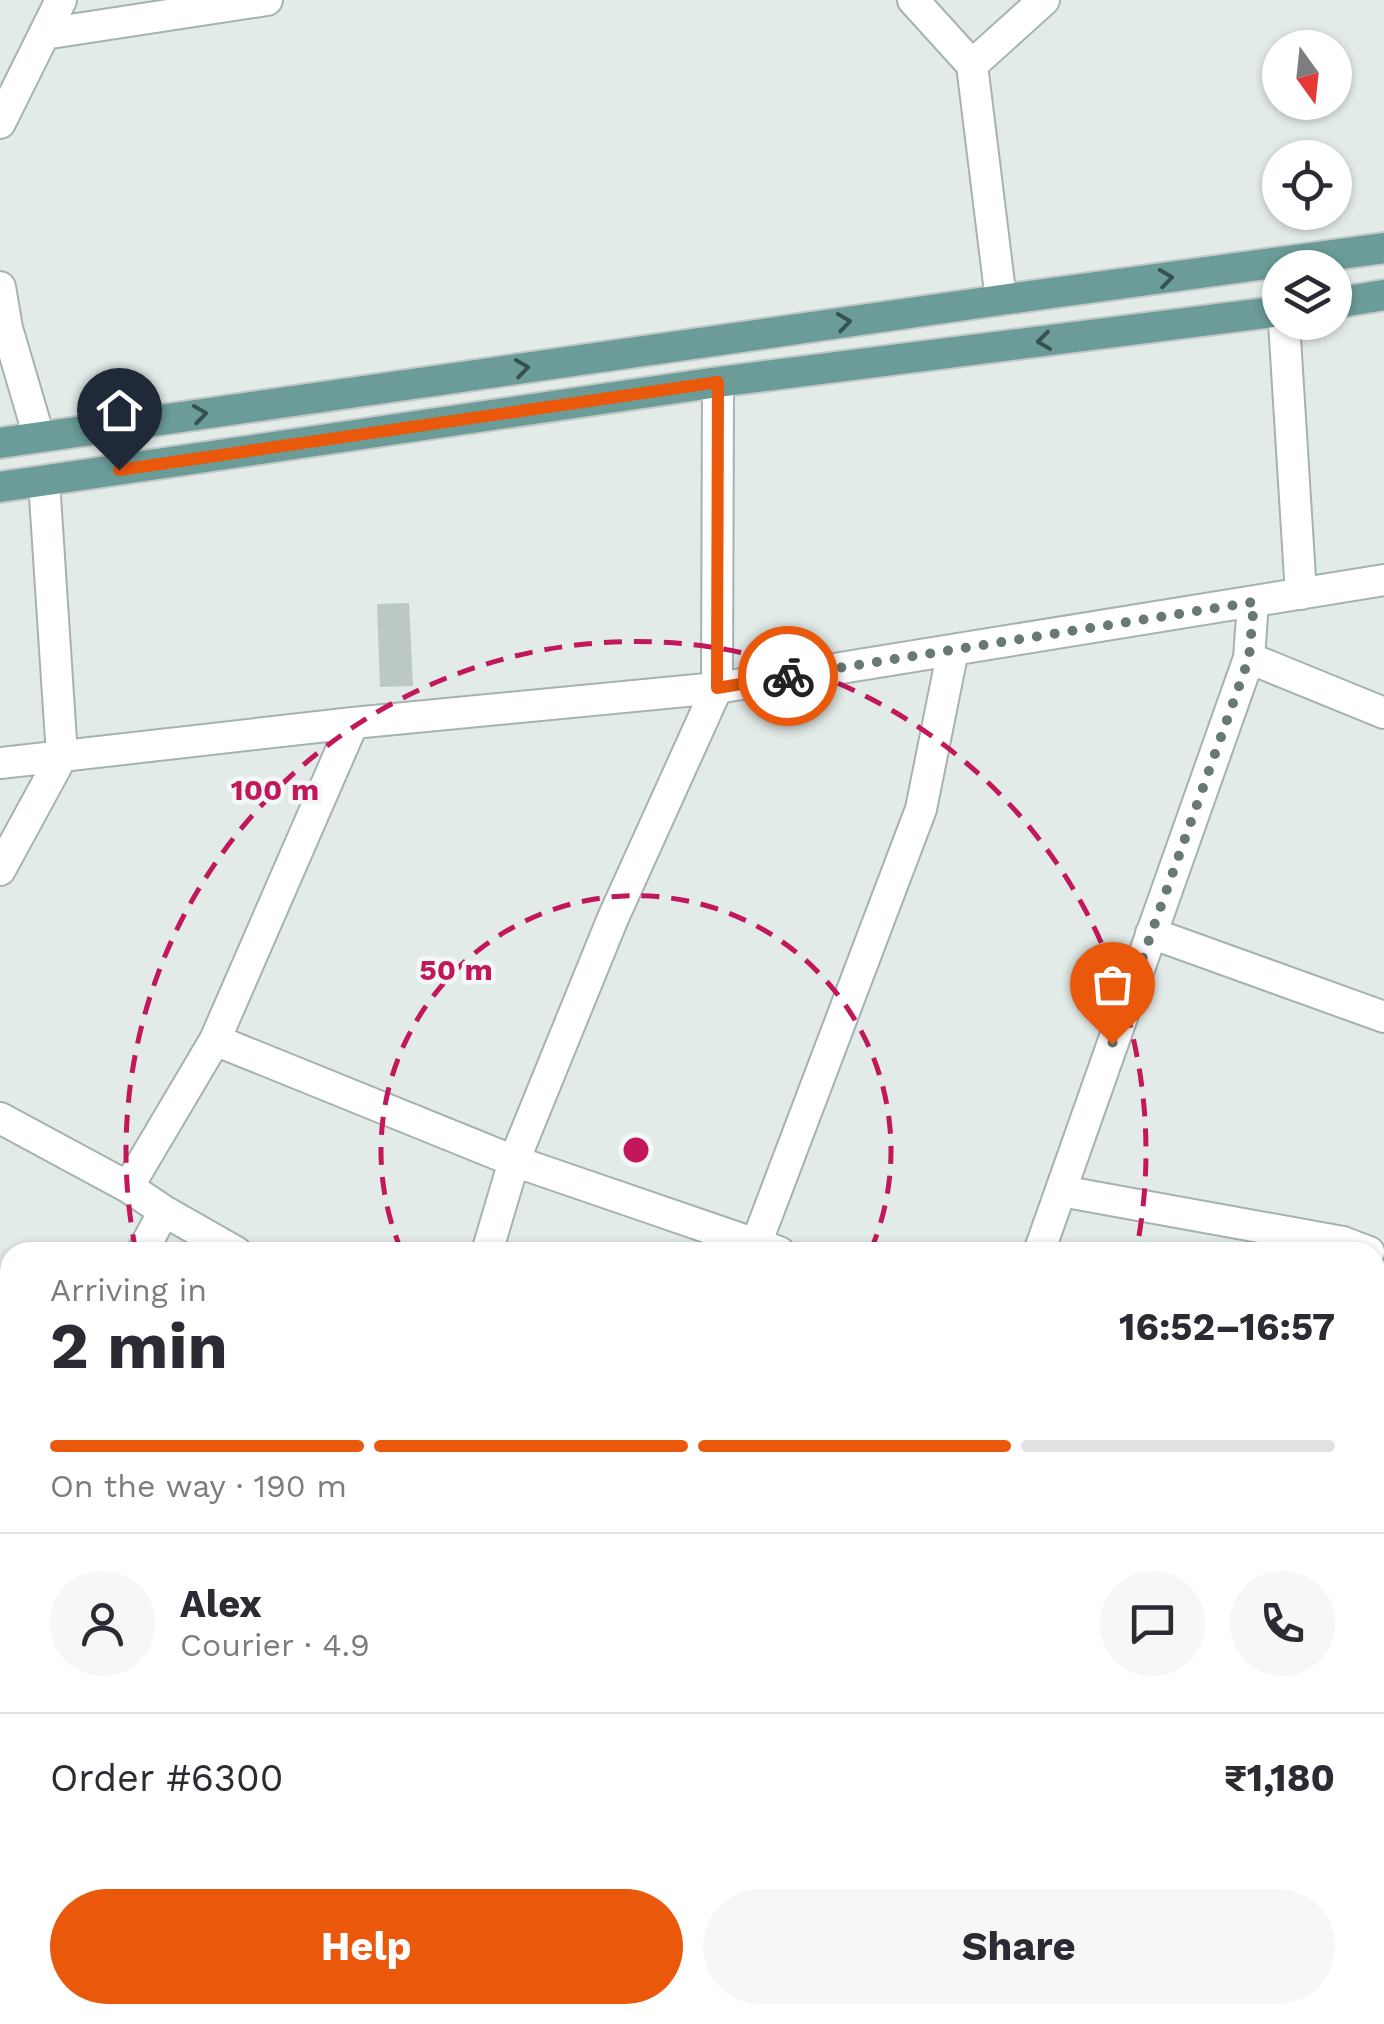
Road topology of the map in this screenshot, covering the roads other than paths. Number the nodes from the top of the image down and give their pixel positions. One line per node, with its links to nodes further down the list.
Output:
1 (61, 0): 5 (street)
2 (267, 0): 5 (street)
3 (912, 0): 6 (street)
4 (1044, 0): 6 (street)
5 (44, 34): 7 (street)
6 (972, 65): 11 (street)
7 (0, 123)
8 (1384, 248): 11 (main road, one-way to 8)
9 (0, 286): 16 (street)
10 (1384, 295): 12 (main road)
11 (1002, 300): 16 (main road, one-way to 11)
12 (1352, 300)
13 (1262, 313): 15 (main road, one-way to 15)
14 (1285, 340): 21 (street)
15 (718, 382): 18 (main road); 25 (street)
16 (39, 438): 17 (main road)
17 (0, 444)
18 (44, 481): 19 (main road); 28 (street)
19 (0, 487)
20 (1384, 580): 21 (street)
21 (1301, 594): 22 (street)
22 (1254, 602): 23 (street); 24 (street)
23 (953, 650): 25 (street); 43 (street)
24 (1249, 658): 26 (street); 31 (street)
25 (717, 688): 27 (street); 35 (street)
26 (1384, 714)
27 (353, 723): 28 (street); 33 (street)
28 (62, 756): 29 (street); 30 (street)
29 (0, 763)
30 (0, 870)
31 (1151, 934): 32 (street); 37 (street)
32 (1384, 1017)
33 (216, 1040): 35 (street); 36 (street)
34 (0, 1118): 36 (street)
35 (514, 1161): 41 (street); 42 (street)
36 (128, 1187): 38 (street)
37 (1061, 1191): 44 (street); 45 (street)
38 (164, 1211): 39 (street); 40 (street)
39 (147, 1242)
40 (218, 1242)
41 (491, 1242)
42 (741, 1242)
43 (766, 1242)
44 (1043, 1242)
45 (1316, 1242)

